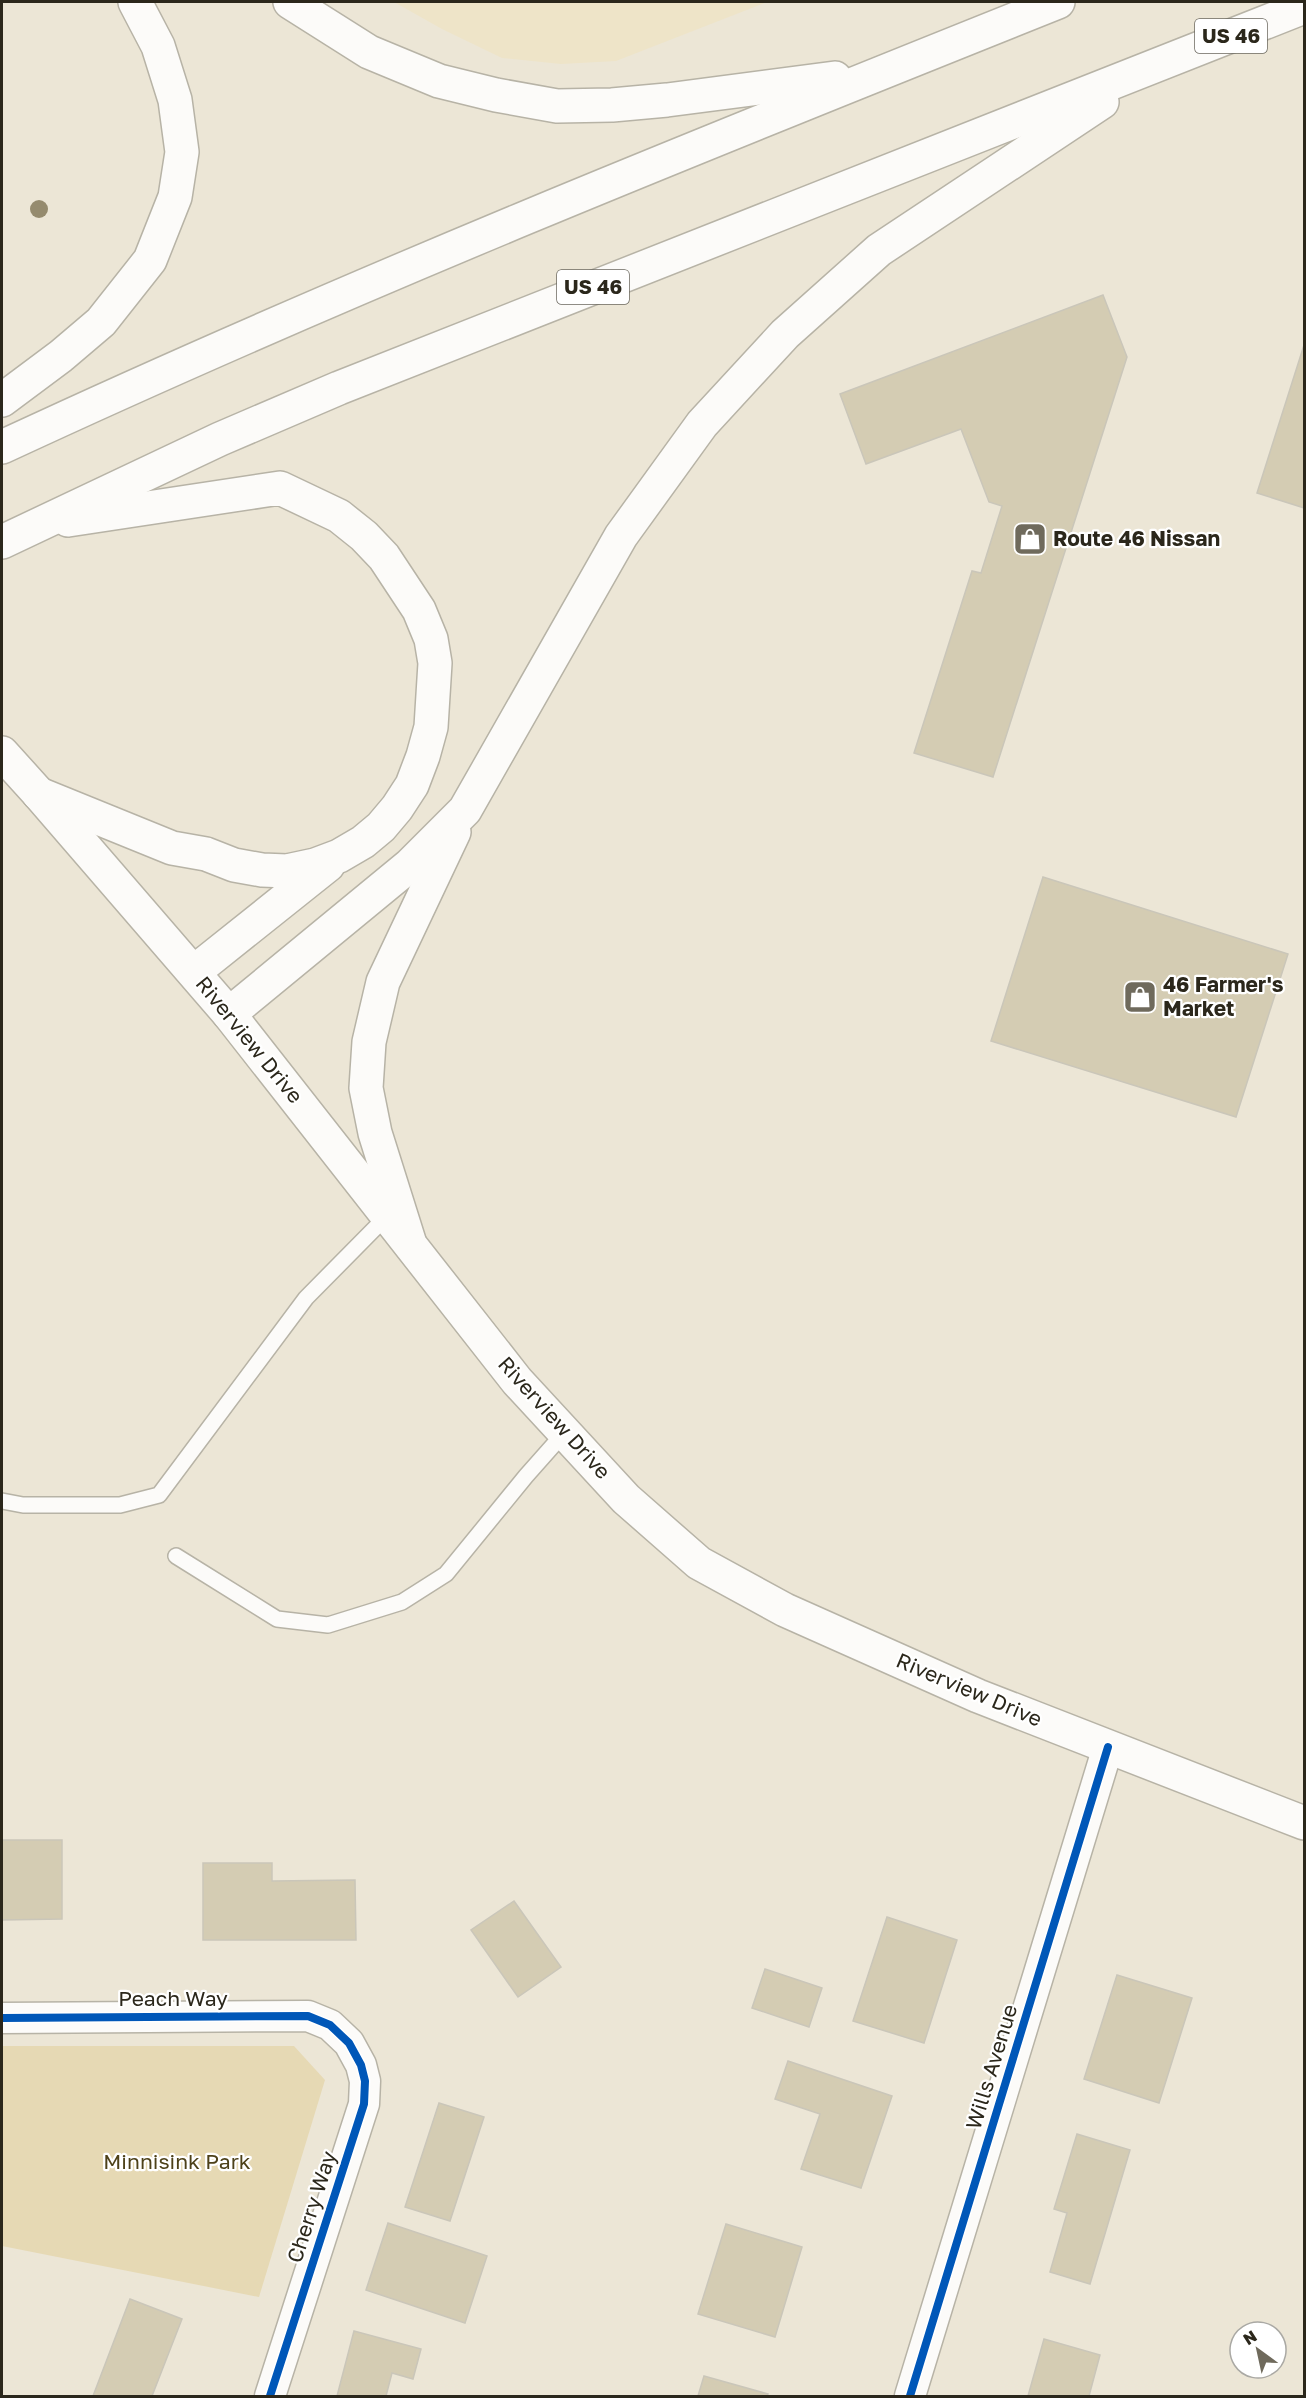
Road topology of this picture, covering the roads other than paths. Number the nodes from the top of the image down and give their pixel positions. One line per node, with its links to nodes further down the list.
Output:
1 (135, 2): 7 (main road)
2 (290, 2): 6 (main road)
3 (1058, 2): 6 (main road)
4 (1305, 7): 5 (main road, US 46)
5 (1157, 66): 9 (main road, US 46); 13 (main road)
6 (881, 73): 8 (main road)
7 (2, 400)
8 (2, 447)
9 (36, 525): 10 (main road, US 46); 14 (main road)
10 (2, 542)
11 (2, 753): 12 (main road, Riverview Drive)
12 (39, 794): 14 (main road); 15 (main road, Riverview Drive)
13 (465, 810): 16 (main road); 18 (main road)
14 (339, 856): 15 (main road)
15 (194, 972): 16 (main road, Riverview Drive)
16 (229, 1014): 17 (main road, Riverview Drive)
17 (388, 1215): 18 (main road, Riverview Drive); 20 (lane)
18 (409, 1241): 19 (main road, Riverview Drive)
19 (565, 1432): 21 (lane); 22 (main road, Riverview Drive)
20 (2, 1501)
21 (176, 1556)
22 (1108, 1747): 23 (main road, Riverview Drive); 27 (street, Wills Avenue)
23 (1305, 1823)
24 (2, 2018): 25 (street, Peach Way)
25 (339, 2033): 26 (street, Cherry Way)
26 (270, 2397)
27 (910, 2397)

